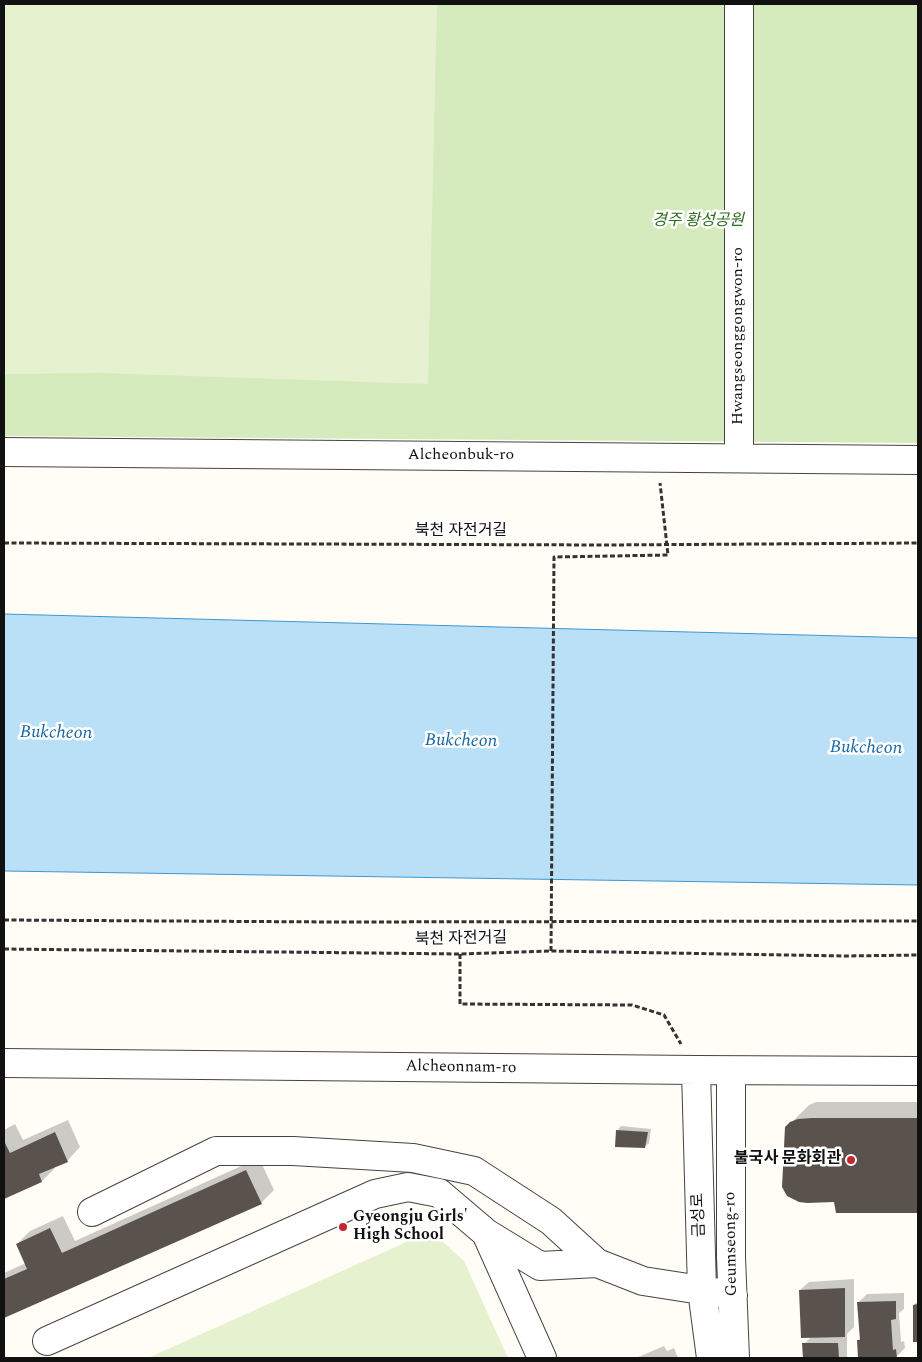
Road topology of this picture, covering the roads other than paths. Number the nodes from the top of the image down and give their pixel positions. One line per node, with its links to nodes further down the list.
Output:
1 (739, 4): 3 (street, Hwangseonggongwon-ro)
2 (4, 452): 3 (street, Alcheonbuk-ro)
3 (739, 458): 4 (street, Alcheonbuk-ro)
4 (918, 460)
5 (4, 1063): 6 (street, Alcheonnam-ro)
6 (696, 1070): 7 (street, Alcheonnam-ro); 12 (street, 금성로)
7 (731, 1070): 8 (street, Alcheonnam-ro); 13 (street, Geumseong-ro)
8 (918, 1071)
9 (92, 1212): 11 (street)
10 (486, 1233): 11 (street); 14 (street); 15 (street)
11 (597, 1263): 12 (street)
12 (702, 1290): 13 (street); 16 (street, 금성로)
13 (733, 1295): 17 (street, Geumseong-ro)
14 (47, 1341)
15 (542, 1358)
16 (711, 1358)
17 (736, 1358)

